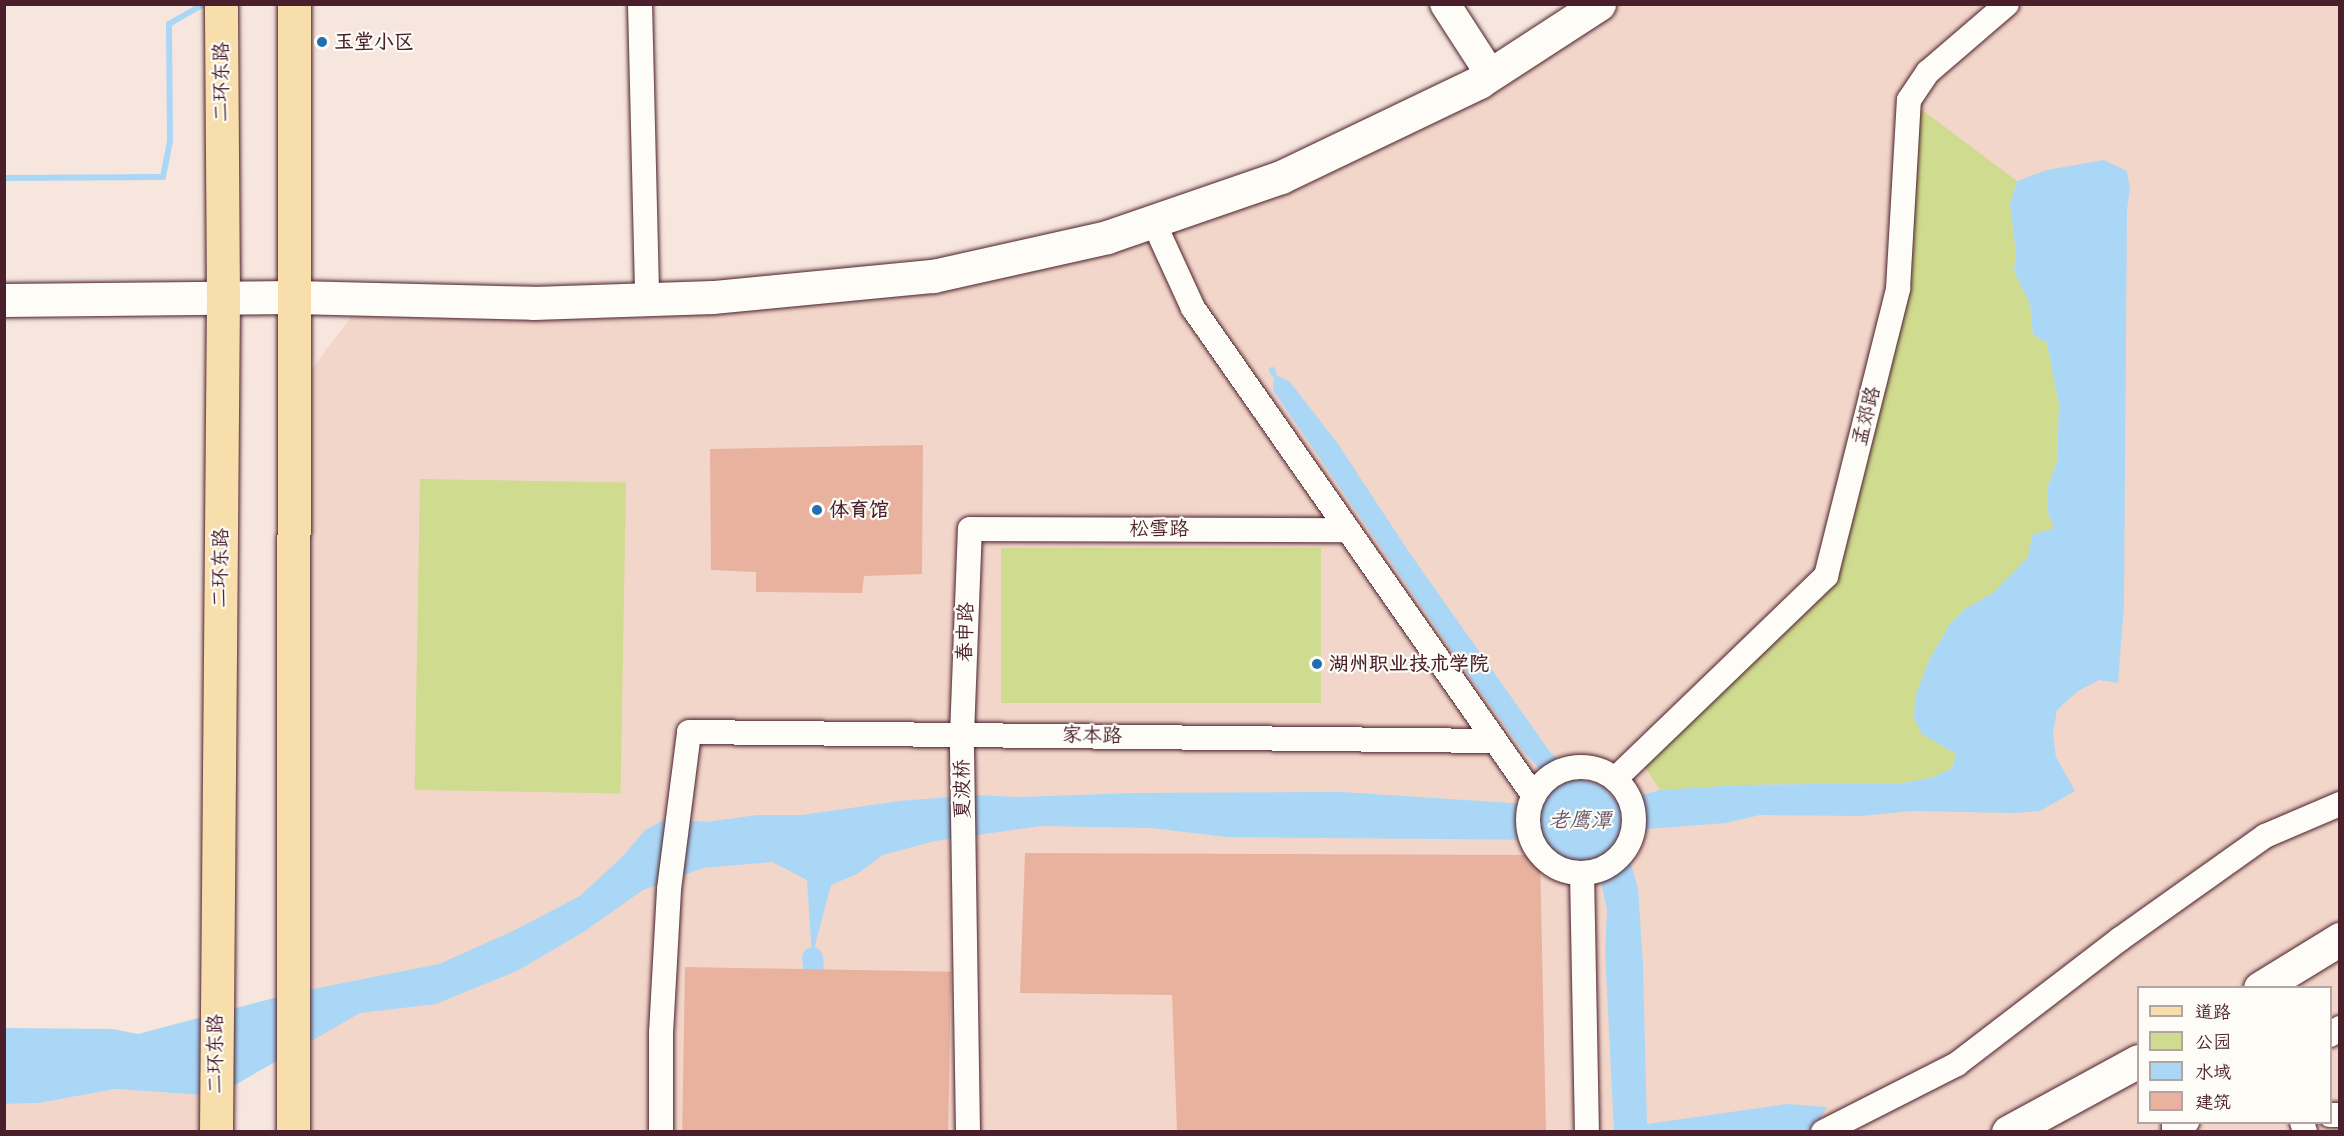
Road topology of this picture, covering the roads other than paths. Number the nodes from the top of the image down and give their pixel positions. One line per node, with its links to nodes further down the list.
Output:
1 (221, 4): 10 (main road, 二环东路)
2 (294, 4): 9 (main road)
3 (640, 4): 11 (street)
4 (1445, 4): 7 (street)
5 (1599, 4): 7 (main road)
6 (2007, 4): 17 (street, 孟郊路)
7 (1491, 75): 8 (main road)
8 (1153, 221): 11 (main road); 14 (street)
9 (294, 297): 10 (main road); 11 (main road); 25 (main road)
10 (223, 298): 12 (main road); 24 (main road, 二环东路)
11 (647, 299)
12 (4, 300)
13 (970, 529): 14 (street, 松雪路); 15 (street, 春申路)
14 (1348, 530): 16 (street)
15 (962, 735): 16 (street, 家本路); 26 (street, 家本路); 27 (street, 夏波桥)
16 (1495, 741): 18 (street)
17 (1622, 787): 18 (street); 20 (street)
18 (1536, 794): 20 (street)
19 (2340, 804): 29 (street)
20 (1588, 873): 28 (street)
21 (2340, 939): 22 (main road)
22 (2262, 986)
23 (2137, 1062): 30 (main road)
24 (216, 1131)
25 (293, 1131)
26 (661, 1131)
27 (968, 1131)
28 (1587, 1131)
29 (1823, 1131)
30 (2008, 1131)

